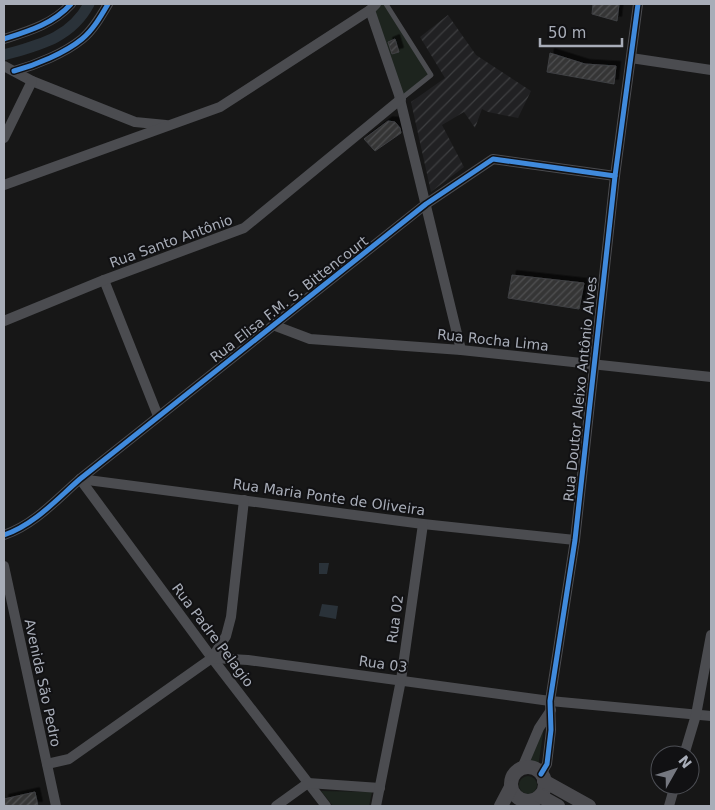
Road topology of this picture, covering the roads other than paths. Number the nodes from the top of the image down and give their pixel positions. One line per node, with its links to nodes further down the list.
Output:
1 (70, 4): 7 (street)
2 (108, 4): 11 (street)
3 (361, 4): 6 (street)
4 (386, 4): 13 (lane)
5 (638, 4): 8 (street, Rua Doutor Aleixo Antônio Alves)
6 (373, 7): 13 (street); 14 (street)
7 (4, 39)
8 (631, 58): 10 (street); 16 (street, Rua Doutor Aleixo Antônio Alves)
9 (4, 66): 11 (street)
10 (711, 70)
11 (14, 71): 12 (street)
12 (32, 81): 14 (street); 15 (street)
13 (400, 99): 18 (street); 19 (street, Rua Santo Antônio)
14 (169, 126): 17 (street)
15 (4, 138)
16 (615, 176): 18 (street, Rua Elisa F.M. S. Bittencourt); 23 (street, Rua Doutor Aleixo Antônio Alves)
17 (4, 185)
18 (426, 204): 21 (street, Rua Elisa F.M. S. Bittencourt); 22 (street)
19 (104, 280): 20 (street, Rua Santo Antônio); 25 (street)
20 (4, 321)
21 (273, 325): 22 (street, Rua Rocha Lima); 25 (street, Rua Elisa F.M. S. Bittencourt)
22 (461, 350): 23 (street, Rua Rocha Lima)
23 (594, 364): 24 (street, Rua Rocha Lima); 30 (street, Rua Doutor Aleixo Antônio Alves)
24 (711, 377)
25 (158, 416): 26 (street, Rua Elisa F.M. S. Bittencourt)
26 (80, 478): 27 (street, Rua Maria Ponte de Oliveira); 29 (street, Rua Elisa F.M. S. Bittencourt); 33 (street, Rua Padre Pelagio)
27 (244, 500): 28 (street, Rua Maria Ponte de Oliveira); 33 (street)
28 (423, 524): 30 (street, Rua Maria Ponte de Oliveira); 34 (street, Rua 02)
29 (4, 534)
30 (575, 540): 35 (street, Rua Doutor Aleixo Antônio Alves)
31 (4, 566): 39 (street, Avenida São Pedro)
32 (711, 635): 36 (street)
33 (212, 658): 34 (street, Rua 03); 39 (street); 42 (street, Rua Padre Pelagio)
34 (401, 680): 35 (street, Rua 03); 44 (street, Rua 02)
35 (551, 705): 36 (street, Rua 03); 40 (street, Rua Doutor Aleixo Antônio Alves); 41 (street, Rua Doutor Aleixo Antônio Alves)
36 (696, 715): 37 (street, Rua 03); 38 (street)
37 (711, 716)
38 (687, 745)
39 (46, 764): 46 (street, Avenida São Pedro)
40 (522, 768): 41 (street); 43 (street)
41 (543, 777): 45 (street); 52 (street)
42 (308, 783): 44 (street); 47 (street); 48 (street, Rua Padre Pelagio)
43 (511, 787): 45 (street); 50 (street)
44 (380, 788): 49 (street, Rua 02)
45 (529, 802): 51 (street)
46 (56, 806)
47 (276, 806)
48 (326, 806)
49 (376, 806)
50 (501, 806)
51 (558, 806)
52 (589, 806)

